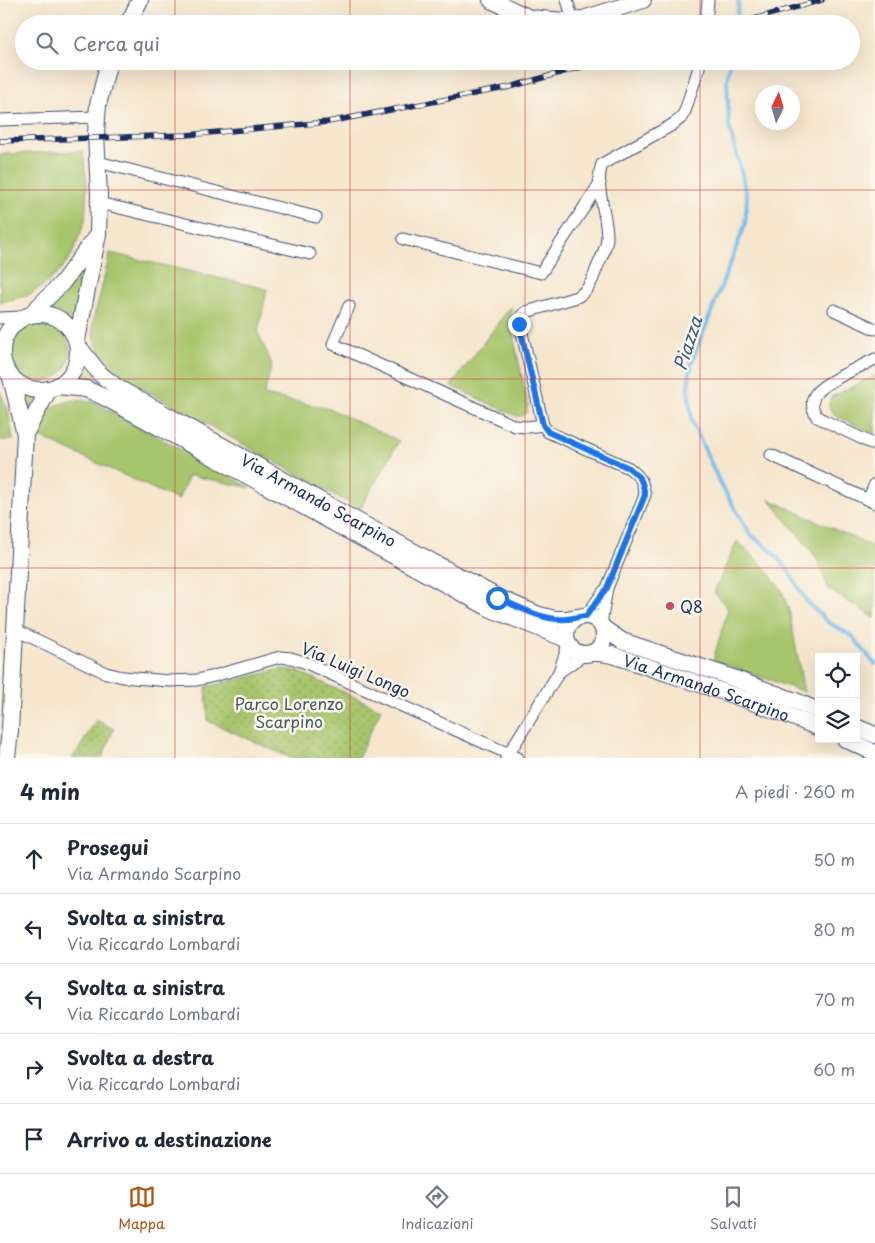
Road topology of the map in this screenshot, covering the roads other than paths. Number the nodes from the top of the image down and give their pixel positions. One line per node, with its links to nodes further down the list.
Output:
1 (140, 0): 6 (street)
2 (567, 0): 8 (street)
3 (643, 0): 9 (street)
4 (708, 0): 10 (street)
5 (498, 1): 7 (street)
6 (132, 15)
7 (524, 15)
8 (572, 15)
9 (596, 15)
10 (707, 15)
11 (107, 70): 13 (street)
12 (698, 70): 16 (street)
13 (96, 117): 14 (street); 15 (street)
14 (0, 120)
15 (98, 162): 17 (street); 18 (street)
16 (600, 183): 20 (street); 31 (street)
17 (99, 202): 19 (street); 21 (street)
18 (316, 217)
19 (98, 234): 24 (street); 27 (street)
20 (403, 239)
21 (310, 254)
22 (349, 306): 31 (street)
23 (834, 310): 26 (street)
24 (27, 315): 25 (street); 27 (street); 29 (street)
25 (0, 318)
26 (875, 328)
27 (78, 343): 30 (street); 38 (street, Via Armando Scarpino)
28 (875, 359): 33 (street)
29 (6, 371): 30 (street); 32 (street)
30 (53, 387): 32 (street); 40 (street, Via Armando Scarpino)
31 (543, 425): 37 (street)
32 (25, 434): 39 (street)
33 (875, 445)
34 (771, 455): 36 (street)
35 (875, 484): 36 (street)
36 (871, 501)
37 (607, 588): 38 (street); 38 (street)
38 (592, 622): 40 (street); 41 (street); 43 (street, Via Armando Scarpino)
39 (16, 630): 49 (street, Via Luigi Longo); 50 (street)
40 (567, 642): 41 (street); 42 (street)
41 (589, 654): 42 (street); 44 (street, Via Armando Scarpino)
42 (559, 672): 49 (street)
43 (815, 709)
44 (815, 726)
45 (860, 729): 46 (street)
46 (875, 735)
47 (853, 743): 48 (street)
48 (875, 753)
49 (511, 757)
50 (8, 758)

